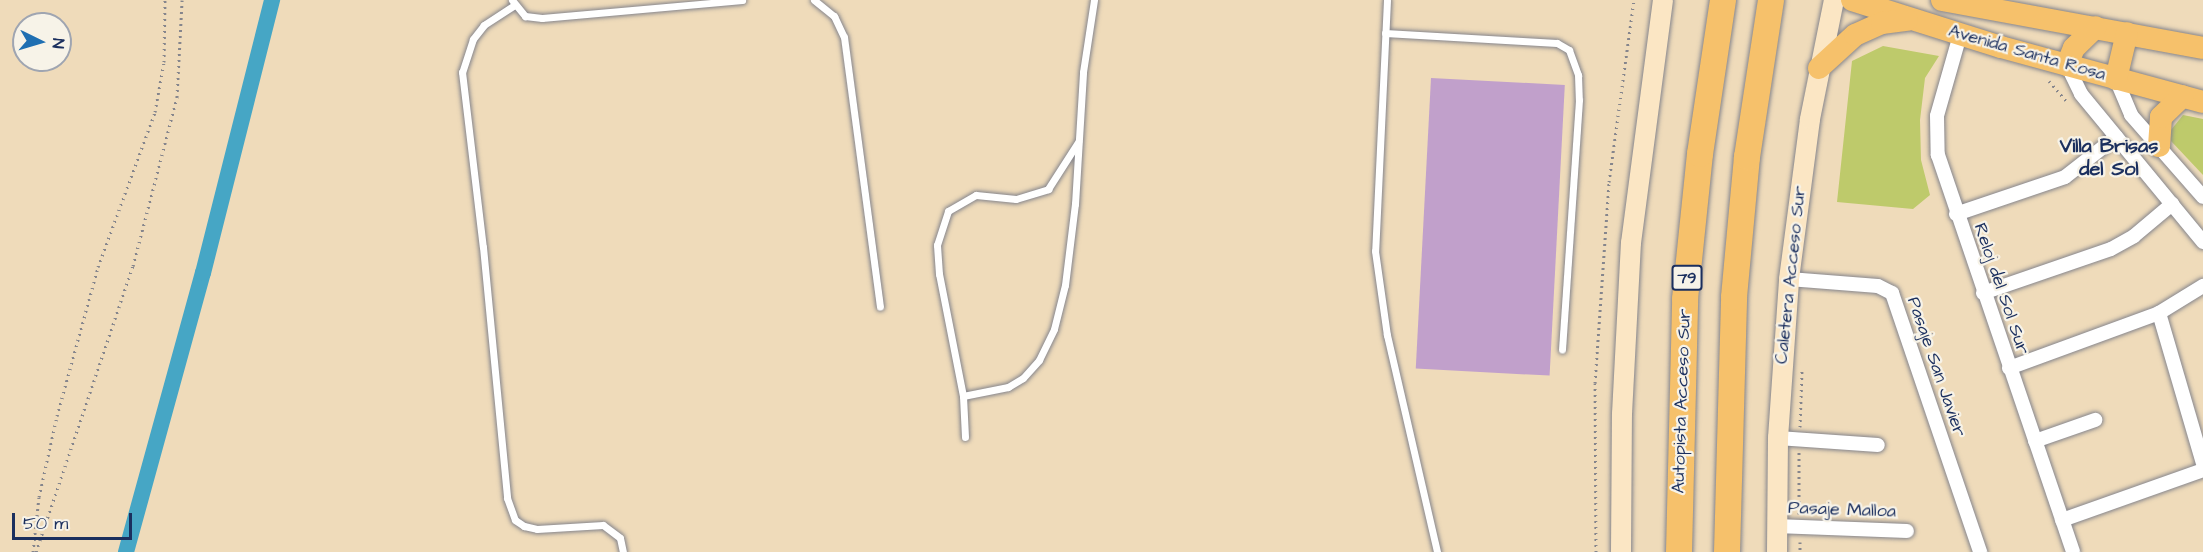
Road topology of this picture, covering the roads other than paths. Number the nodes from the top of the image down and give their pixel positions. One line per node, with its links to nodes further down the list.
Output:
1 (742, 0): 9 (lane)
2 (814, 0): 32 (lane)
3 (1094, 0): 23 (lane)
4 (1387, 0): 14 (lane)
5 (1663, 0): 49 (main road)
6 (1834, 0): 19 (main road, Caletera Acceso Sur)
7 (1852, 0): 12 (main road, Avenida Santa Rosa)
8 (1942, 0): 13 (main road, Avenida Santa Rosa)
9 (513, 3): 47 (lane)
10 (1722, 3): 50 (highway, Autopista Acceso Sur / 79)
11 (1769, 8): 51 (highway)
12 (1910, 20): 16 (main road, Avenida Santa Rosa); 19 (main road)
13 (2096, 27): 15 (main road, Avenida Santa Rosa); 18 (main road)
14 (1385, 33): 34 (lane); 48 (lane)
15 (2127, 33): 17 (main road, Avenida Santa Rosa); 20 (main road)
16 (1960, 35): 18 (main road, Avenida Santa Rosa); 27 (street, Reloj del Sol Sur)
17 (2203, 48)
18 (2067, 65): 20 (main road, Avenida Santa Rosa); 22 (street)
19 (1819, 68): 29 (main road, Caletera Acceso Sur)
20 (2116, 78): 21 (main road, Avenida Santa Rosa); 24 (street)
21 (2193, 99): 24 (main road)
22 (2116, 137): 26 (street); 27 (street)
23 (1079, 140): 36 (lane); 36 (lane)
24 (2159, 146): 25 (street)
25 (2203, 197)
26 (2172, 204): 28 (street); 31 (street)
27 (1956, 214): 31 (street, Reloj del Sol Sur)
28 (2203, 242)
29 (1789, 279): 39 (main road, Caletera Acceso Sur); 53 (street, Pasaje San Javier)
30 (2203, 286): 33 (street)
31 (1983, 293): 35 (street, Reloj del Sol Sur)
32 (880, 307)
33 (2159, 313): 35 (street); 42 (street)
34 (1562, 349)
35 (2009, 368): 40 (street, Reloj del Sol Sur)
36 (963, 396): 38 (lane)
37 (2095, 420): 40 (street)
38 (965, 437)
39 (1778, 438): 41 (street); 45 (main road, Caletera Acceso Sur)
40 (2035, 441): 44 (street, Reloj del Sol Sur)
41 (1878, 445)
42 (2203, 463)
43 (2203, 470): 44 (street)
44 (2062, 520): 54 (street, Reloj del Sol Sur)
45 (1776, 526): 46 (street, Pasaje Malloa); 52 (main road, Caletera Acceso Sur)
46 (1906, 531)
47 (623, 552)
48 (1437, 552)
49 (1621, 552)
50 (1679, 552)
51 (1727, 552)
52 (1777, 552)
53 (1980, 552)
54 (2073, 552)

